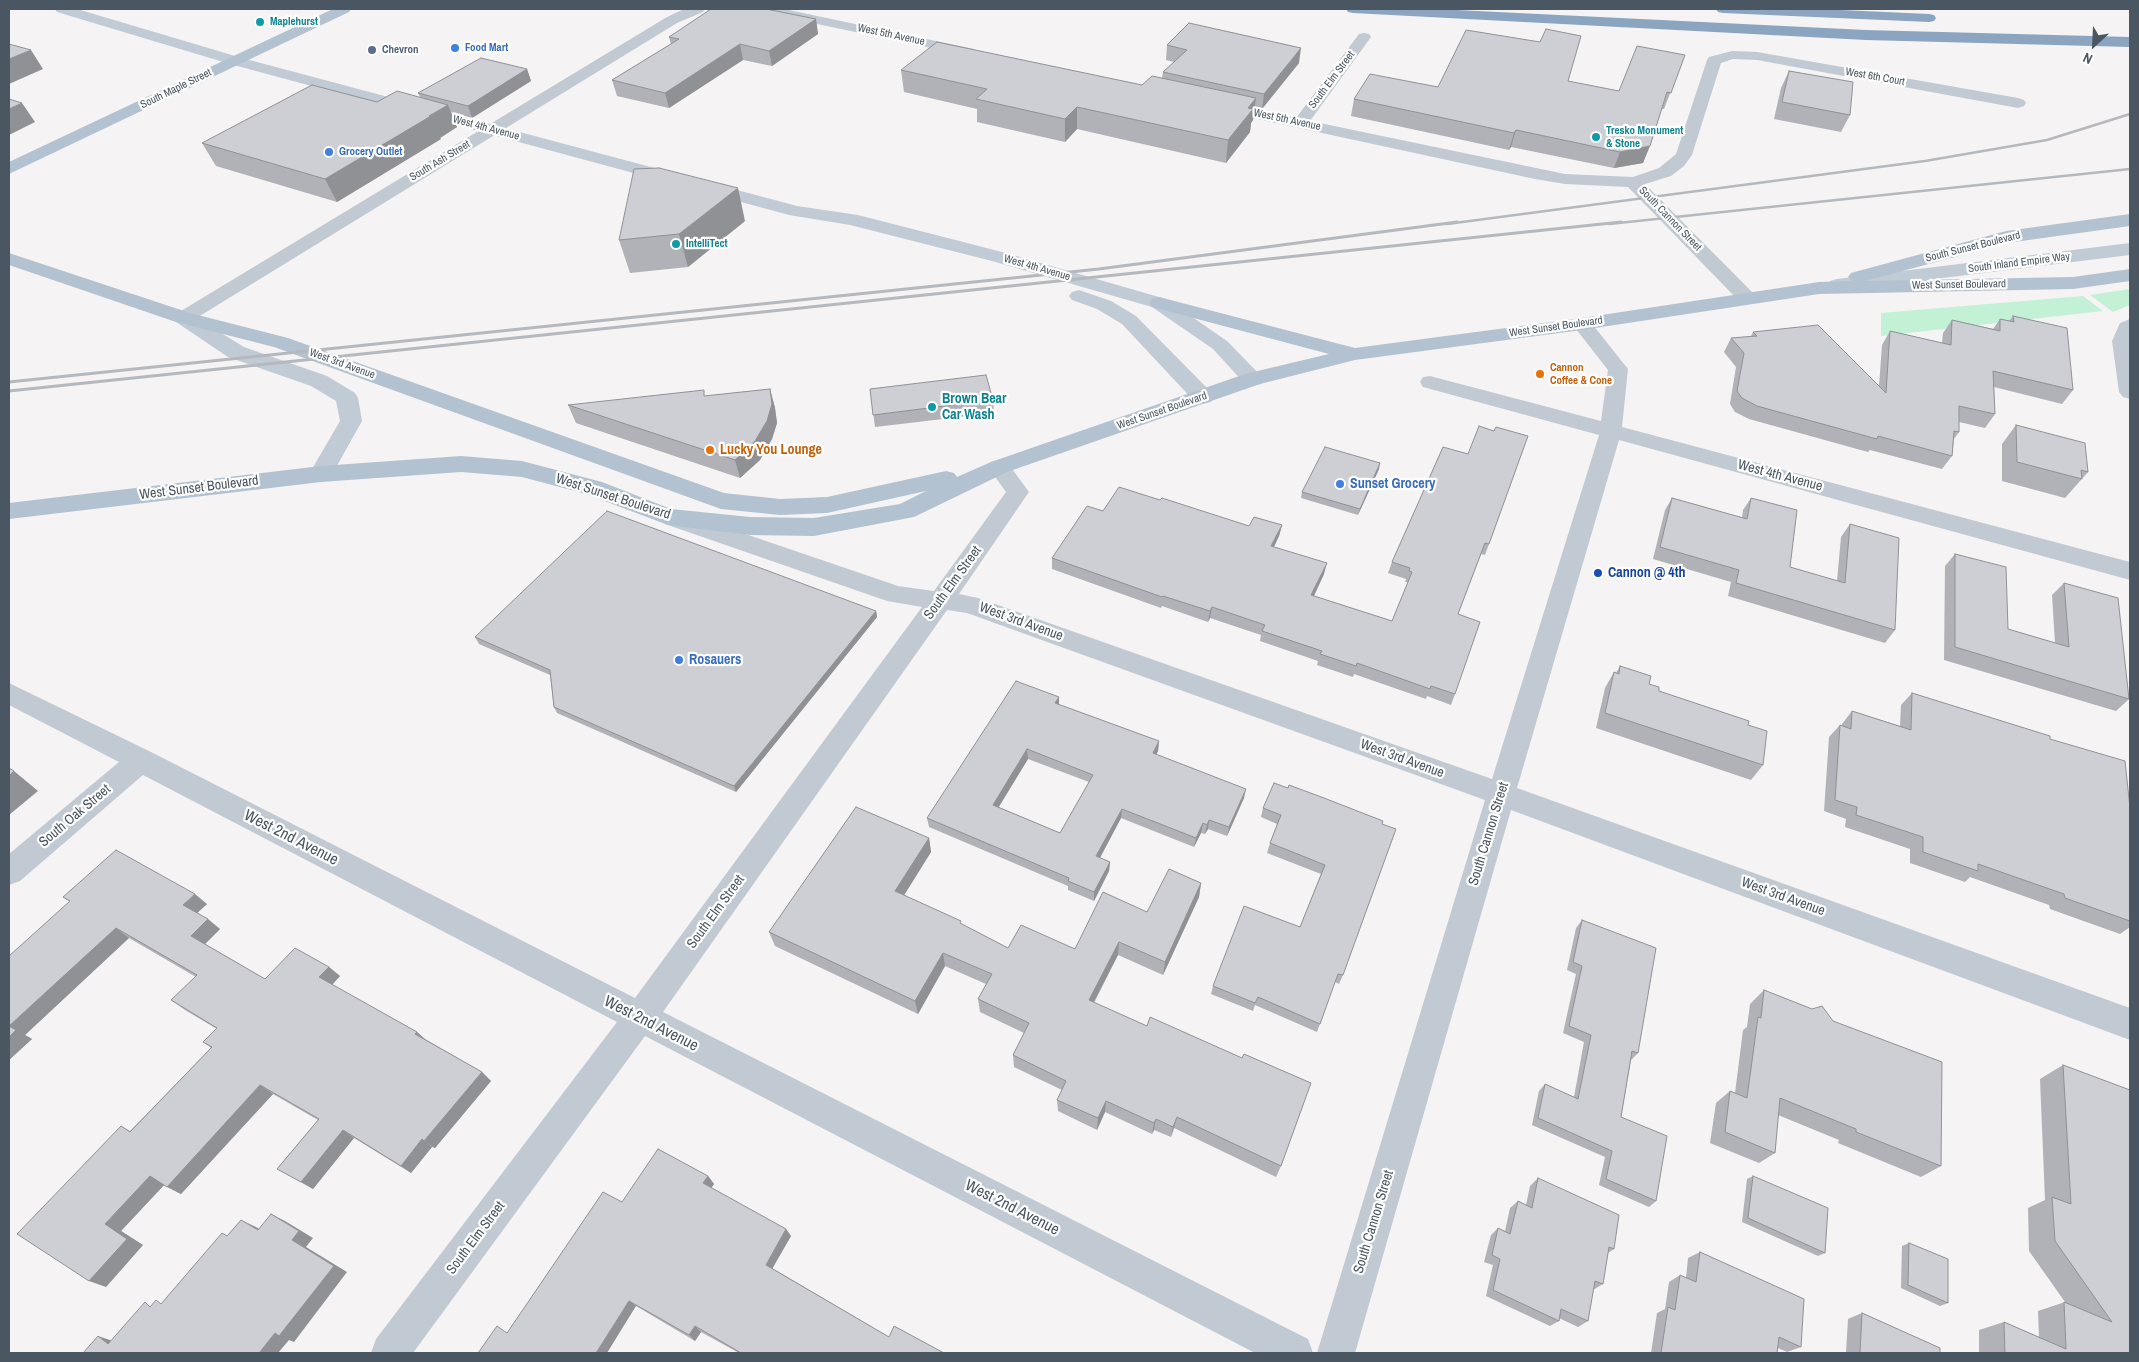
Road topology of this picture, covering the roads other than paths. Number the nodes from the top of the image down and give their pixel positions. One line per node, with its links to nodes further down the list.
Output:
1 (62, 9): 12 (street, West 4th Avenue)
2 (344, 9): 12 (main road, South Maple Street)
3 (698, 9): 16 (street, South Ash Street)
4 (765, 9): 10 (street, West 5th Avenue)
5 (1353, 9): 9 (highway)
6 (1723, 9): 7 (highway)
7 (1940, 19)
8 (1364, 37): 15 (street, South Elm Street)
9 (2130, 42)
10 (982, 55)
11 (1732, 55): 13 (street, West 6th Court); 18 (street, South Cannon Street)
12 (236, 61): 16 (street, West 4th Avenue); 17 (main road, South Maple Street)
13 (2018, 103)
14 (1208, 104): 15 (street, West 5th Avenue)
15 (1300, 123): 18 (street, West 5th Avenue)
16 (492, 130): 19 (street, West 4th Avenue); 27 (street, South Ash Street)
17 (9, 169)
18 (1633, 182): 25 (street, South Cannon Street)
19 (796, 211): 26 (street, West 4th Avenue); 34 (street, West 4th Avenue)
20 (2130, 220): 24 (main road, South Sunset Boulevard)
21 (2130, 249): 24 (street, South Inland Empire Way)
22 (9, 259): 27 (main road, West 3rd Avenue)
23 (2130, 275): 24 (main road, West Sunset Boulevard)
24 (1819, 288): 25 (main road, West Sunset Boulevard)
25 (1747, 298): 28 (main road, West Sunset Boulevard)
26 (1159, 303): 30 (main road); 31 (street, West 4th Avenue)
27 (183, 318): 37 (street); 38 (main road, West 3rd Avenue)
28 (1582, 324): 30 (main road, West Sunset Boulevard); 35 (street, South Cannon Street)
29 (2130, 325): 33 (street)
30 (1355, 354): 31 (main road, West Sunset Boulevard)
31 (1253, 379): 34 (main road, West Sunset Boulevard)
32 (1430, 382): 35 (street, West 4th Avenue)
33 (2130, 392)
34 (1203, 397): 36 (main road, West Sunset Boulevard)
35 (1611, 430): 41 (street, West 4th Avenue); 45 (street, South Cannon Street)
36 (999, 467): 38 (main road, West Sunset Boulevard); 40 (main road, West Sunset Boulevard); 42 (street, South Elm Street)
37 (321, 474): 39 (main road, West Sunset Boulevard); 40 (main road, West Sunset Boulevard)
38 (671, 482)
39 (9, 511)
40 (668, 516): 42 (street, West 3rd Avenue)
41 (2130, 572)
42 (941, 600): 45 (street, West 3rd Avenue); 47 (street, South Elm Street)
43 (9, 693): 44 (street, West 2nd Avenue)
44 (141, 760): 46 (street, South Oak Street); 47 (street, West 2nd Avenue)
45 (1501, 794): 48 (street, West 3rd Avenue); 51 (street, South Cannon Street)
46 (9, 872)
47 (640, 1018): 49 (street, South Elm Street); 50 (street, West 2nd Avenue)
48 (2130, 1024)
49 (390, 1353)
50 (1294, 1353)
51 (1336, 1353)

